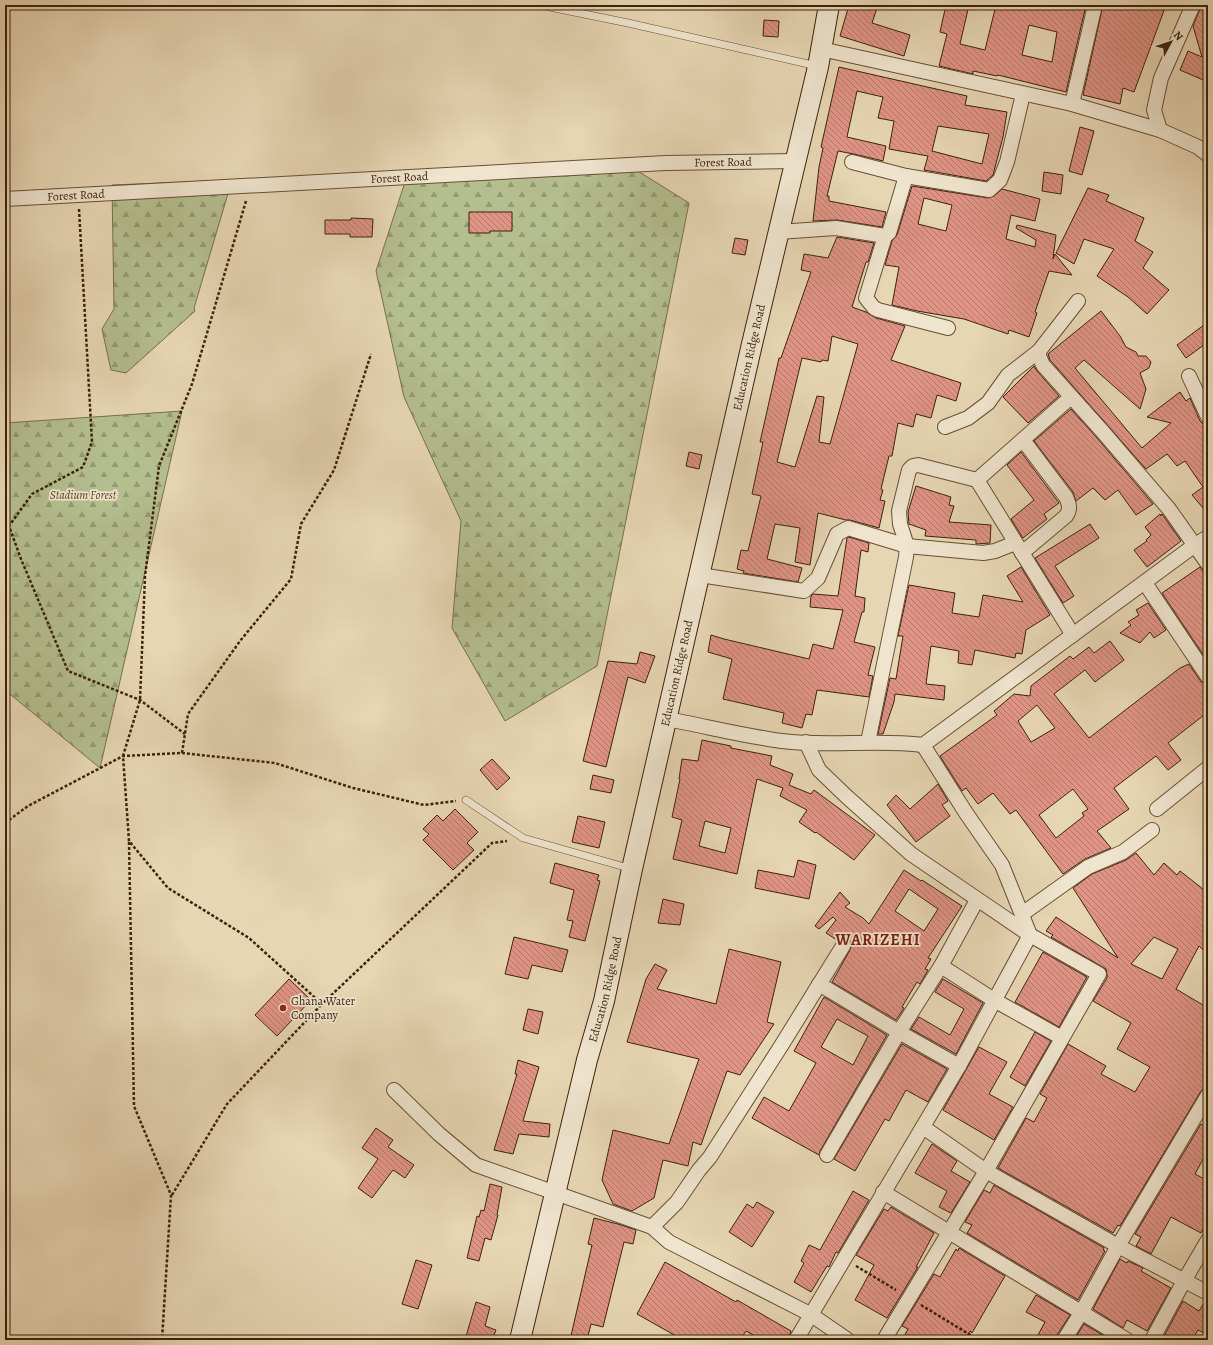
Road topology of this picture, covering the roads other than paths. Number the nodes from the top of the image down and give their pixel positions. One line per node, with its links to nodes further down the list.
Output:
1 (540, 5): 5 (lane)
2 (829, 5): 5 (street, Education Ridge Road)
3 (1095, 5): 7 (street)
4 (1193, 5): 8 (street)
5 (820, 58): 6 (street); 10 (street, Education Ridge Road)
6 (1023, 94): 7 (street); 12 (street)
7 (1072, 104): 8 (street)
8 (1160, 130): 9 (street)
9 (1208, 156)
10 (795, 161): 13 (street, Forest Road); 14 (street, Education Ridge Road)
11 (852, 162): 12 (street)
12 (906, 176): 15 (street)
13 (5, 199)
14 (778, 232): 15 (street); 30 (street, Education Ridge Road)
15 (885, 236): 17 (street)
16 (1078, 301): 18 (street)
17 (948, 328)
18 (1039, 351): 20 (street); 22 (street)
19 (1189, 376): 21 (street)
20 (1071, 397): 23 (street); 26 (street)
21 (1208, 417)
22 (945, 427)
23 (1022, 440): 24 (street); 28 (street)
24 (977, 480): 27 (street); 28 (street)
25 (1208, 537): 26 (street)
26 (1195, 545): 29 (street); 31 (street)
27 (907, 546): 28 (street); 30 (street); 36 (street)
28 (1018, 548): 32 (street)
29 (1208, 564)
30 (700, 575): 34 (street, Education Ridge Road)
31 (1145, 583): 32 (street); 33 (street)
32 (1073, 635): 37 (street)
33 (1208, 677)
34 (667, 719): 35 (street); 42 (street, Education Ridge Road)
35 (806, 742): 36 (street); 43 (street)
36 (868, 742): 37 (street)
37 (922, 745): 44 (street)
38 (1208, 768): 40 (street)
39 (466, 800): 42 (lane)
40 (1158, 809)
41 (1152, 830): 44 (street)
42 (632, 869): 59 (street, Education Ridge Road)
43 (977, 900): 45 (street); 47 (street)
44 (1022, 914): 45 (street)
45 (1030, 935): 49 (street); 51 (street)
46 (843, 946): 48 (street)
47 (941, 966): 49 (street); 50 (street)
48 (819, 984): 50 (street); 60 (street)
49 (994, 1000): 51 (street); 52 (street)
50 (899, 1032): 52 (street); 56 (street)
51 (1062, 1038): 57 (street)
52 (959, 1066): 55 (street)
53 (394, 1090): 59 (street)
54 (1208, 1095): 63 (street)
55 (923, 1127): 57 (street); 58 (street)
56 (827, 1155)
57 (986, 1171): 61 (street); 63 (street)
58 (883, 1192): 61 (street); 67 (street)
59 (554, 1193): 60 (street); 68 (street, Education Ridge Road)
60 (652, 1227): 67 (street)
61 (950, 1232): 66 (street); 71 (street)
62 (1208, 1240): 64 (street)
63 (1118, 1246): 64 (street); 66 (street)
64 (1184, 1281): 65 (street); 74 (street)
65 (1208, 1293)
66 (1081, 1313): 72 (street); 73 (street)
67 (810, 1314): 69 (street); 70 (street)
68 (520, 1340)
69 (796, 1340)
70 (848, 1340)
71 (884, 1340)
72 (1064, 1340)
73 (1127, 1340)
74 (1152, 1340)

